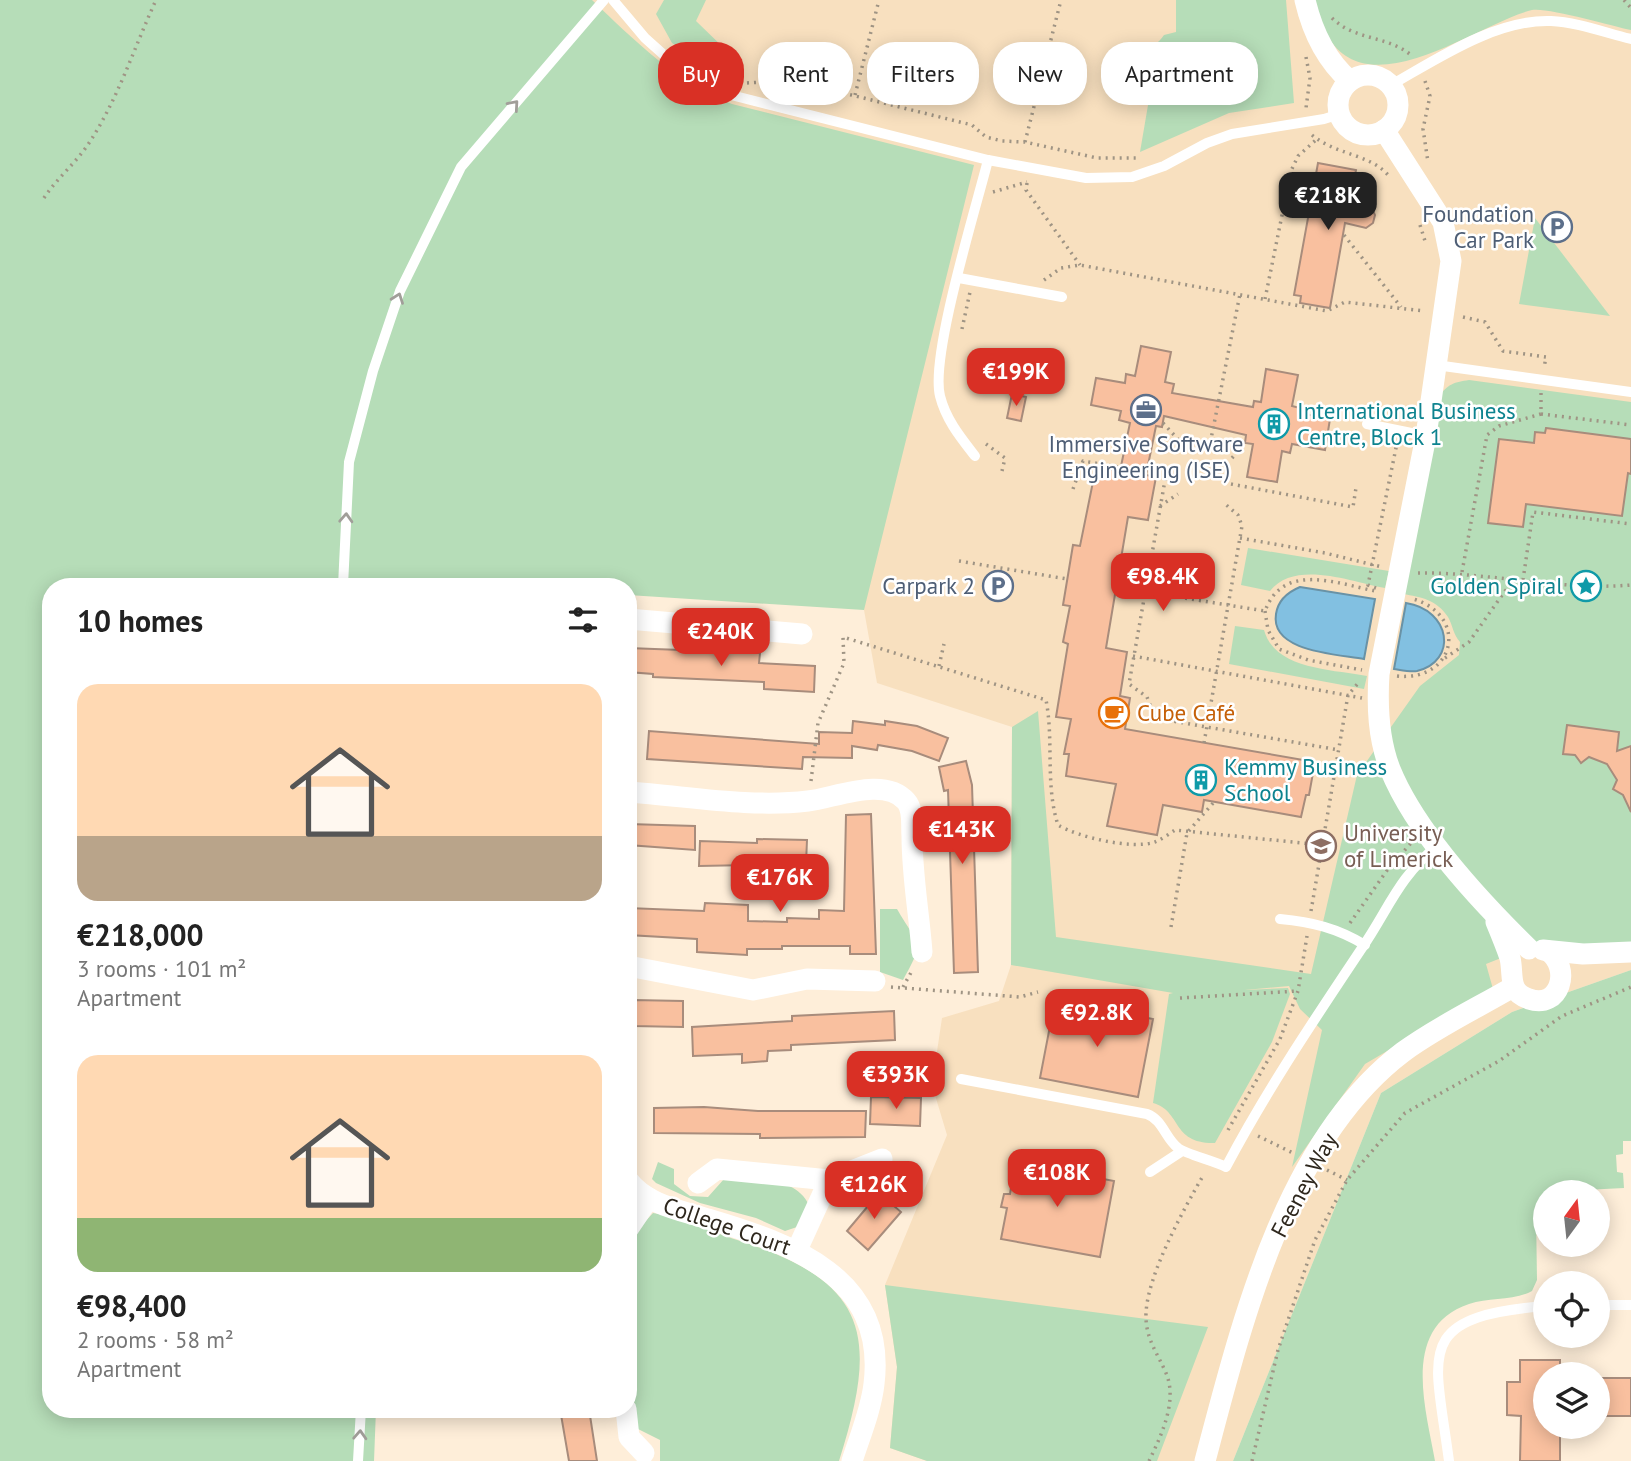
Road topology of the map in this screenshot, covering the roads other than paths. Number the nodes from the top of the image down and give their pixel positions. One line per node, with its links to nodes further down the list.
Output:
1 (604, 0): 17 (lane, one-way to 1)
2 (613, 0): 9 (lane)
3 (1306, 0): 5 (street)
4 (1631, 39): 6 (lane)
5 (1350, 81): 6 (street); 7 (street)
6 (1391, 85): 8 (street)
7 (1340, 114): 8 (street); 9 (lane)
8 (1384, 130): 12 (street)
9 (988, 160): 10 (lane)
10 (958, 278): 11 (lane); 16 (lane)
11 (1062, 297)
12 (1436, 365): 13 (lane); 15 (street)
13 (1631, 392)
14 (1367, 424): 15 (lane)
15 (1426, 436): 21 (street)
16 (975, 456)
17 (343, 578)
18 (637, 620): 19 (street)
19 (802, 634)
20 (637, 793): 26 (street)
21 (1432, 838): 22 (street); 24 (lane)
22 (1494, 914): 25 (street); 29 (street)
23 (1280, 919): 24 (lane)
24 (1365, 945): 33 (lane)
25 (1539, 950): 27 (street); 29 (street); 31 (street)
26 (922, 952)
27 (1622, 953): 31 (street)
28 (637, 968): 30 (street)
29 (1512, 977): 31 (street); 50 (street, Feeney Way)
30 (875, 981)
31 (1562, 981)
32 (961, 1079): 33 (lane)
33 (1182, 1151): 35 (lane)
34 (882, 1159): 36 (street)
35 (1150, 1172)
36 (829, 1180): 37 (street); 41 (street)
37 (698, 1183)
38 (637, 1188): 39 (street, College Court)
39 (649, 1198): 40 (street); 41 (street, College Court)
40 (637, 1216)
41 (797, 1250): 49 (street, College Court)
42 (1610, 1305): 43 (lane)
43 (1631, 1305)
44 (1533, 1307): 51 (lane)
45 (360, 1418): 48 (lane, one-way to 45)
46 (626, 1418): 47 (street)
47 (644, 1453)
48 (358, 1461)
49 (852, 1461)
50 (1205, 1461)
51 (1449, 1461)

